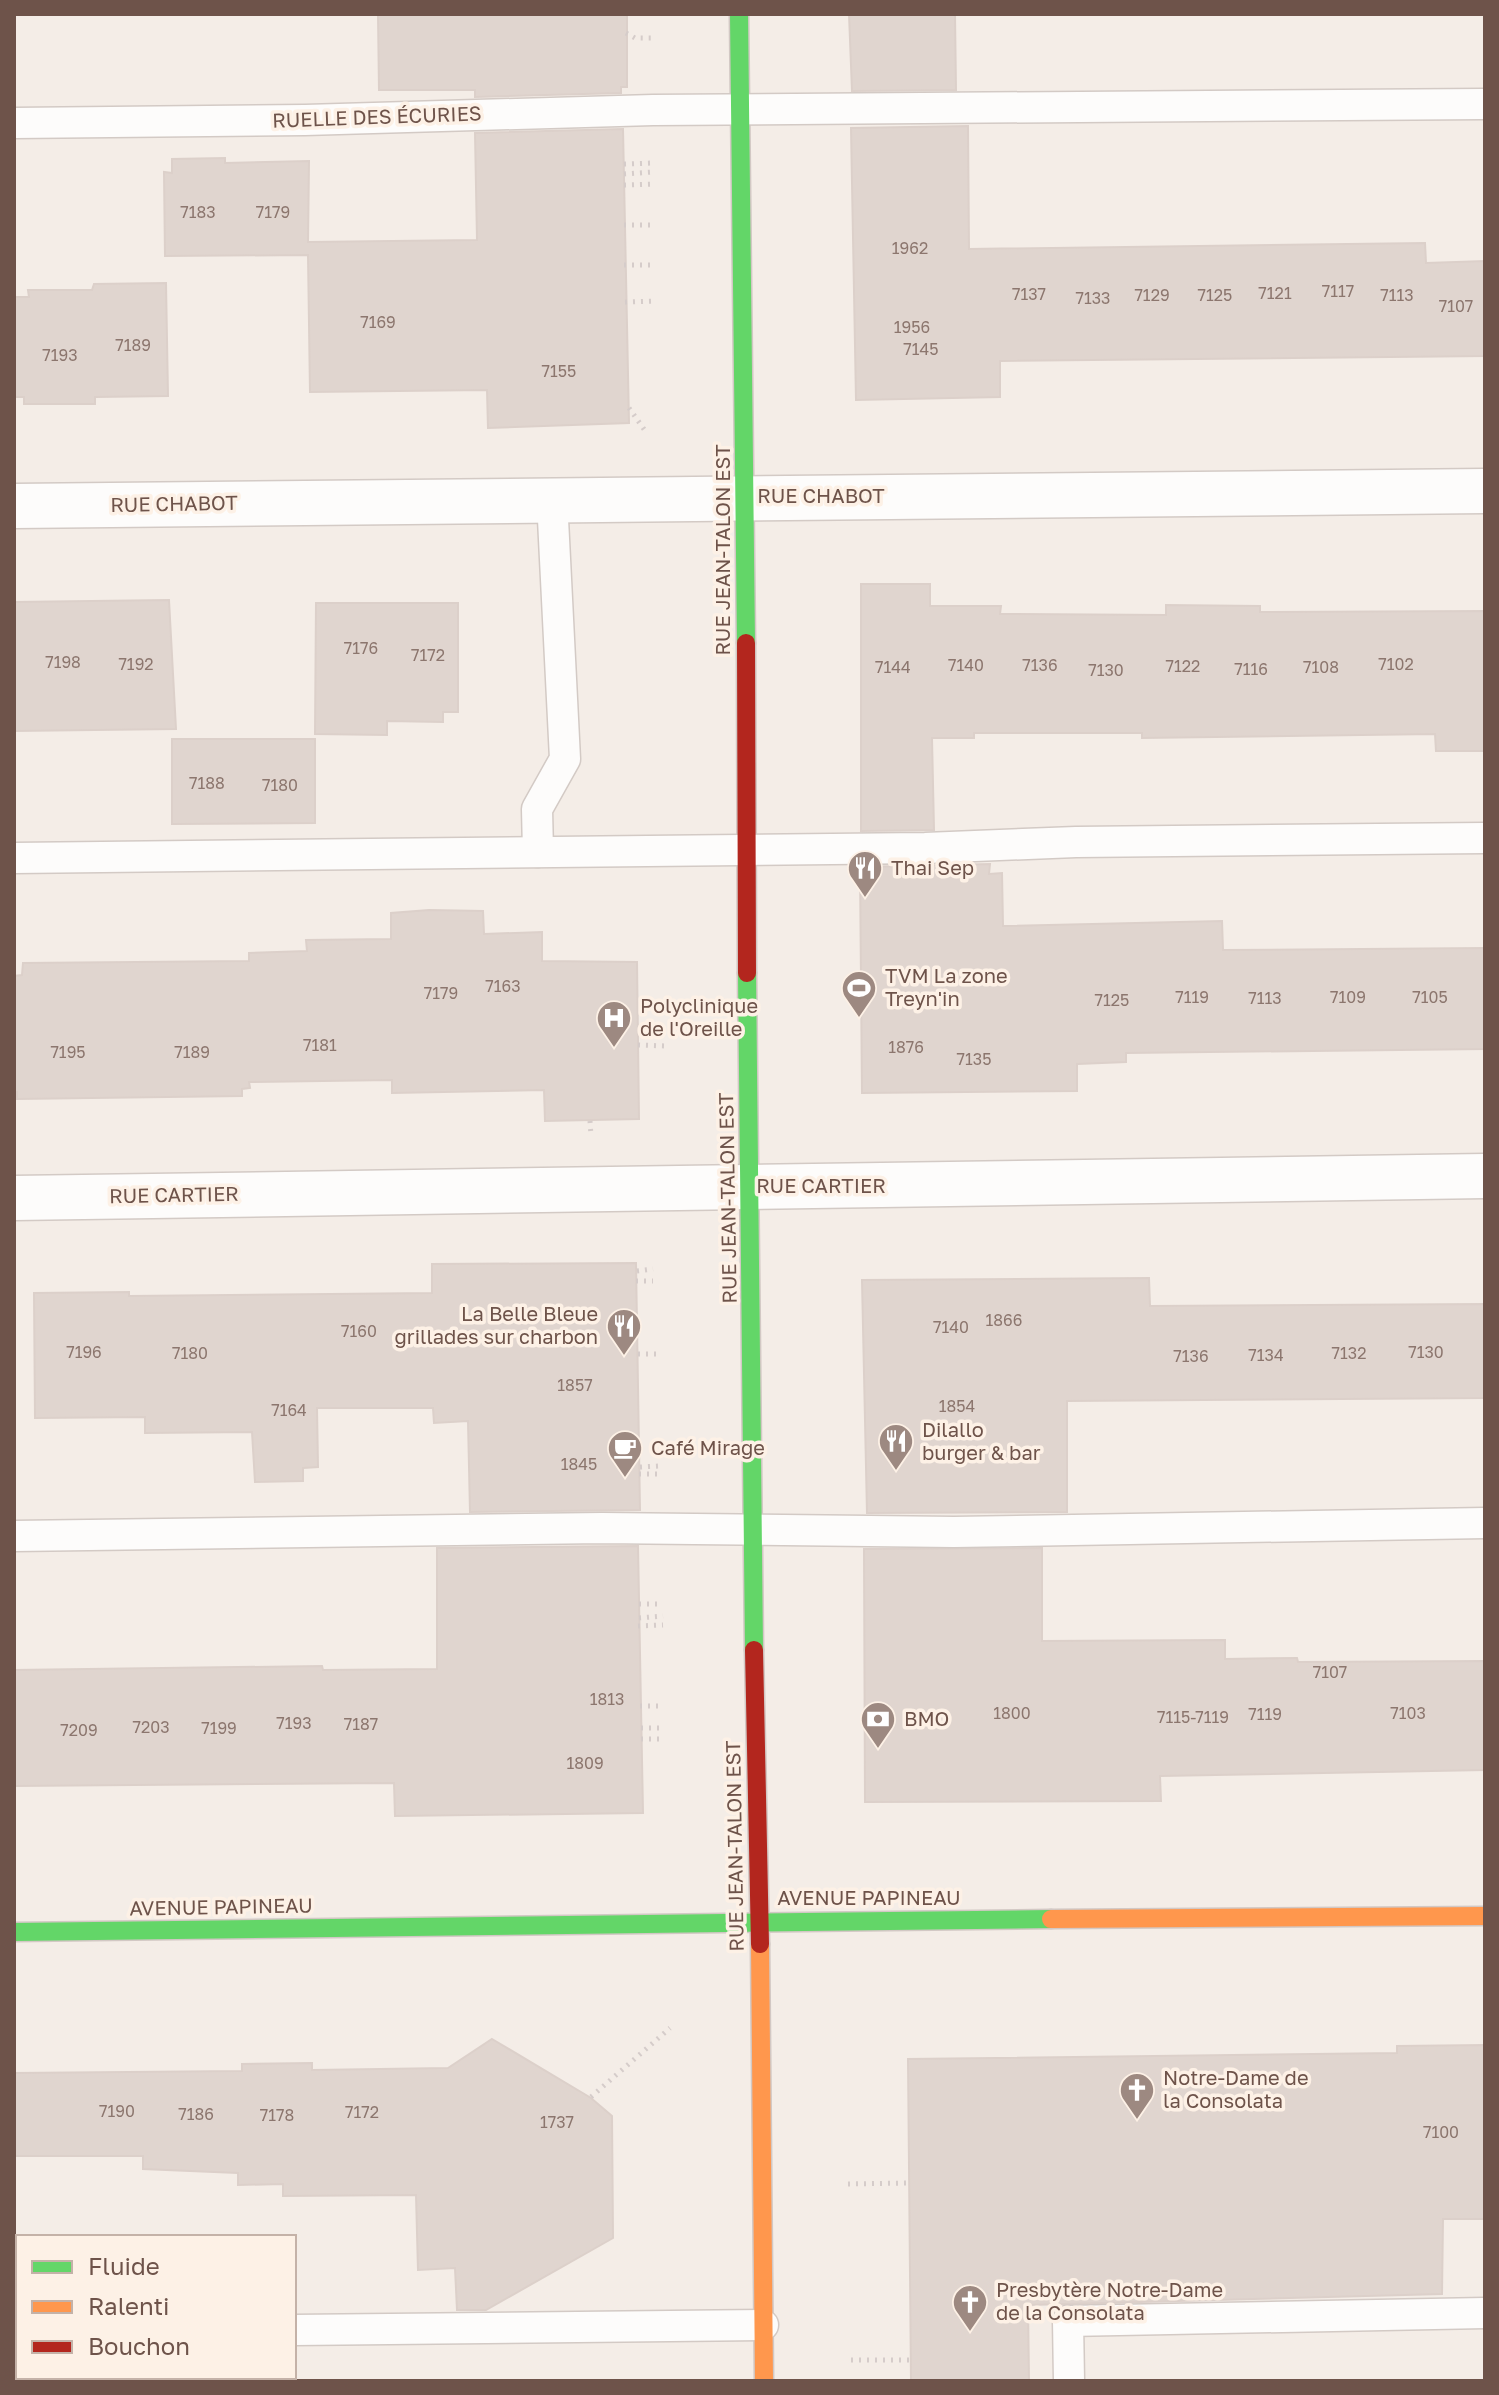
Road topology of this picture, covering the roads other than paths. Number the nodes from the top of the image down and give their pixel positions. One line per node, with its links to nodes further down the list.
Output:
1 (739, 14): 3 (main road, RUE JEAN-TALON EST)
2 (1485, 104): 3 (lane, RUELLE DES ÉCURIES)
3 (740, 109): 4 (lane, RUELLE DES ÉCURIES); 6 (main road, RUE JEAN-TALON EST)
4 (14, 123)
5 (1485, 491): 6 (street, RUE CHABOT)
6 (746, 497): 7 (street, RUE CHABOT); 10 (main road, RUE JEAN-TALON EST)
7 (552, 499): 8 (street, RUE CHABOT); 11 (lane)
8 (14, 506)
9 (1485, 838): 10 (lane)
10 (746, 849): 11 (lane); 14 (main road, RUE JEAN-TALON EST)
11 (538, 852): 12 (lane)
12 (14, 858)
13 (1485, 1176): 14 (street, RUE CARTIER)
14 (749, 1187): 15 (street, RUE CARTIER); 17 (main road, RUE JEAN-TALON EST)
15 (14, 1198)
16 (1485, 1523): 17 (lane)
17 (752, 1530): 18 (lane); 20 (main road, RUE JEAN-TALON EST)
18 (14, 1536)
19 (1485, 1916): 20 (main road, AVENUE PAPINEAU)
20 (759, 1921): 21 (main road, AVENUE PAPINEAU); 23 (main road, RUE JEAN-TALON EST)
21 (14, 1932)
22 (1485, 2313): 26 (lane)
23 (763, 2325): 24 (lane); 25 (main road, RUE JEAN-TALON EST)
24 (296, 2330)
25 (764, 2381)
26 (1069, 2381)

